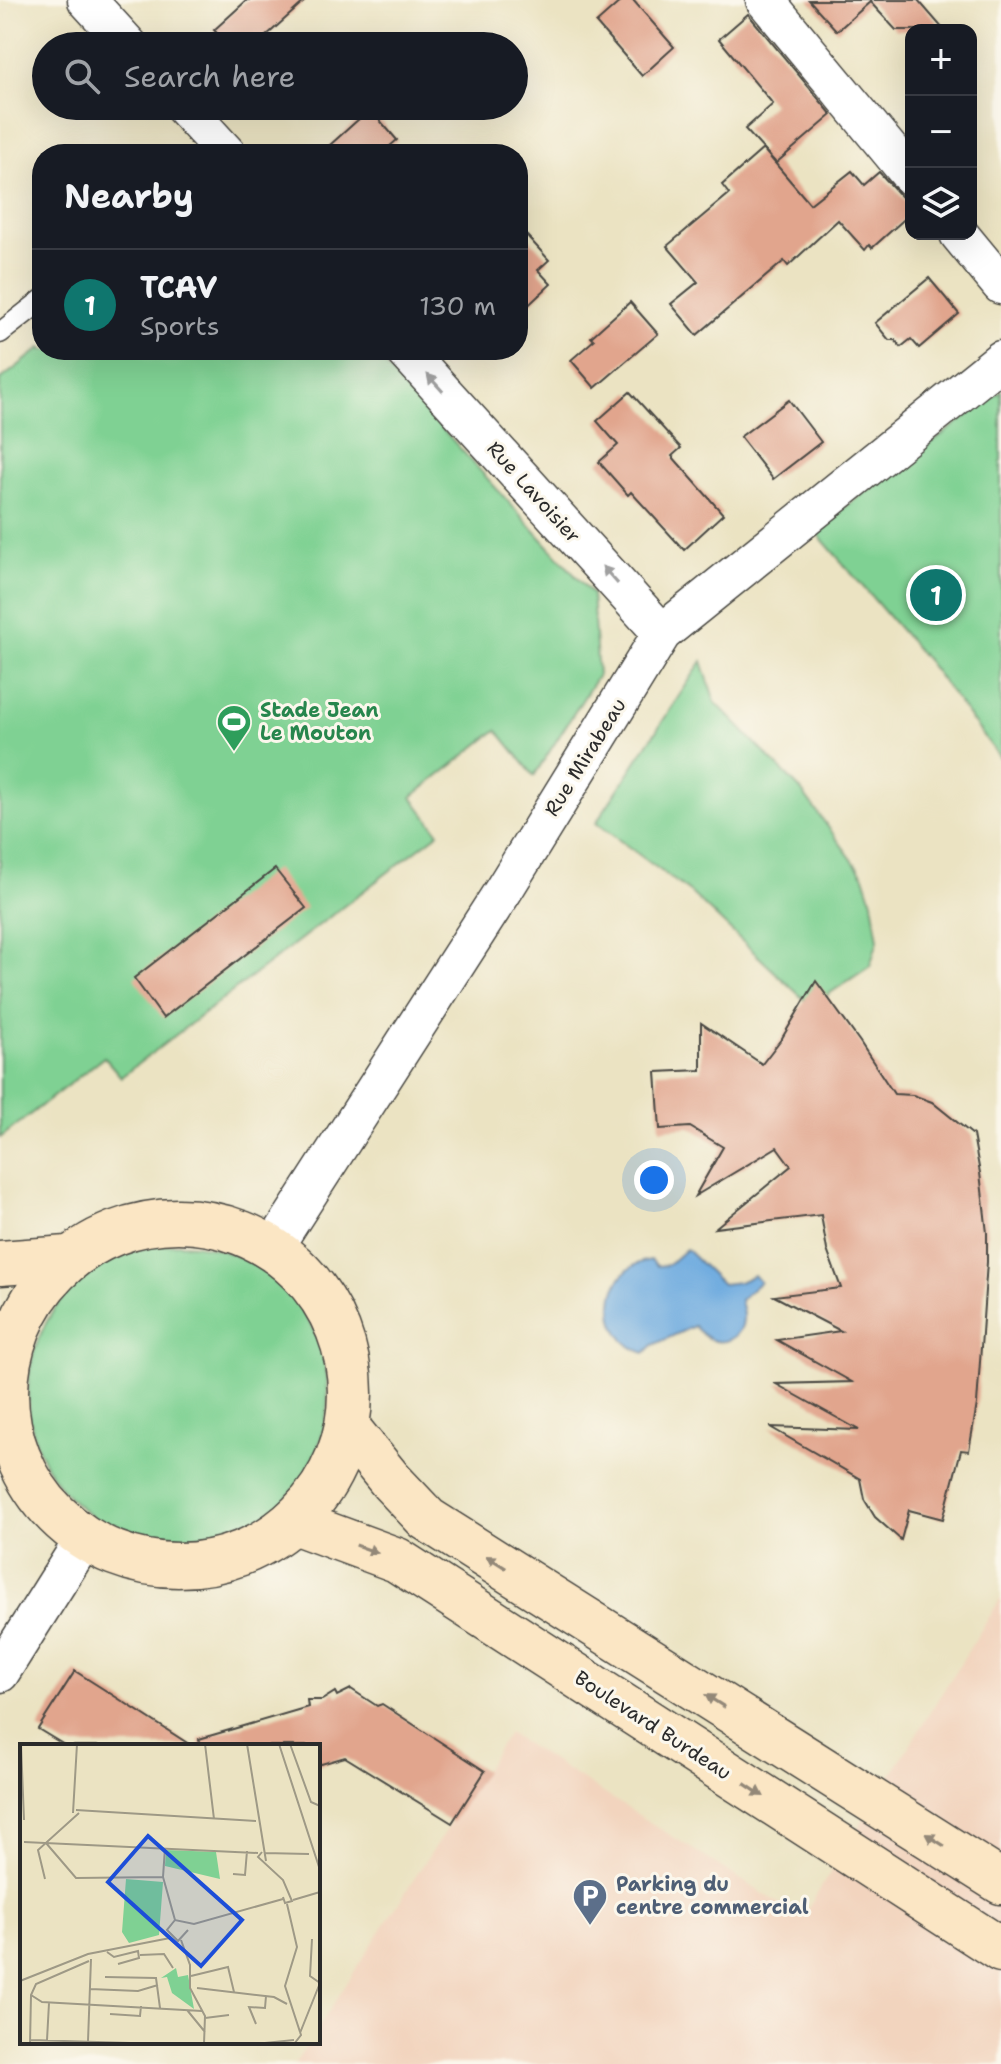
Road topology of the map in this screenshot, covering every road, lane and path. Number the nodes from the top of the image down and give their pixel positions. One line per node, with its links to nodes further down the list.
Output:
1 (87, 0): 3 (street)
2 (765, 0): 6 (street)
3 (116, 32)
4 (196, 120): 5 (street)
5 (217, 144)
6 (905, 169)
7 (964, 240): 8 (street)
8 (1001, 285)
9 (32, 308): 10 (lane)
10 (0, 333)
11 (414, 360): 13 (street, Rue Lavoisier, one-way to 11)
12 (1001, 360): 13 (street, Rue Mirabeau)
13 (662, 633): 14 (street, Rue Mirabeau)
14 (273, 1248): 15 (main road); 18 (main road)
15 (68, 1258): 16 (main road); 17 (main road)
16 (0, 1263)
17 (3, 1374): 20 (main road)
18 (348, 1428): 19 (main road); 22 (main road, one-way to 18)
19 (294, 1522): 20 (main road); 23 (main road, Boulevard Burdeau, one-way to 23)
20 (85, 1538): 21 (street)
21 (0, 1673)
22 (1001, 1882)
23 (1001, 1950)

